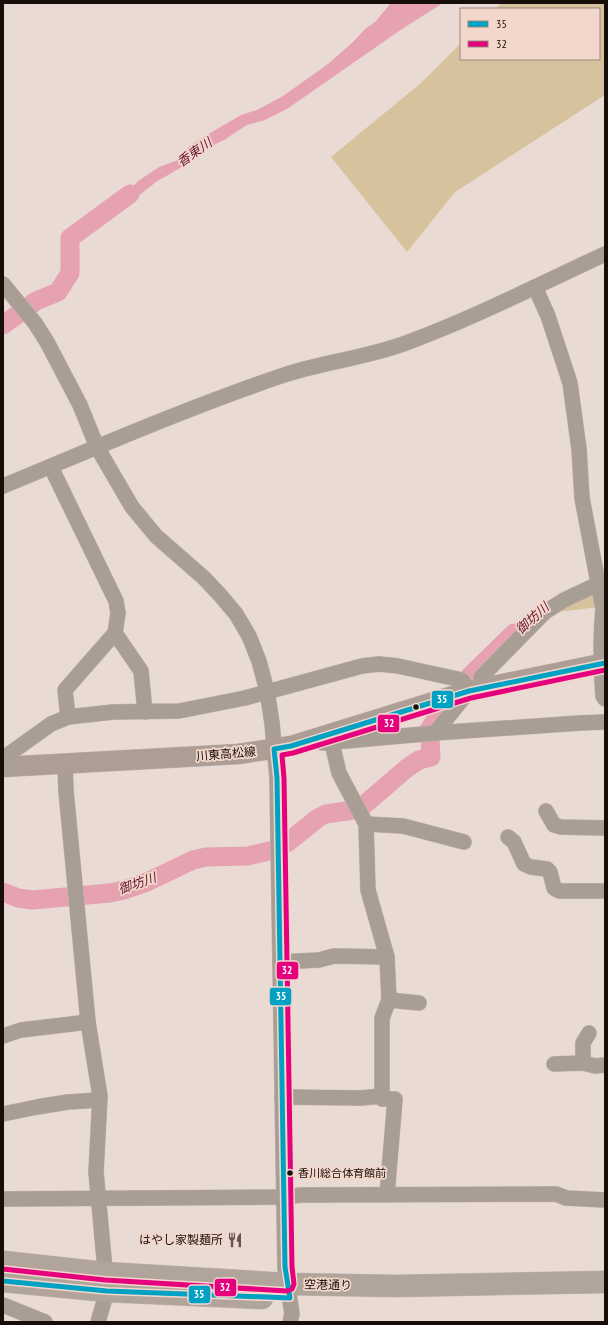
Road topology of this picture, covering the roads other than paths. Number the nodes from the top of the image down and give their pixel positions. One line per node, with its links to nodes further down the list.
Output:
1 (605, 254): 3 (street)
2 (3, 284): 4 (street)
3 (535, 287): 4 (street); 7 (street)
4 (97, 447): 5 (street); 11 (street)
5 (51, 467): 6 (street); 8 (street)
6 (3, 486)
7 (599, 579): 9 (street); 10 (street)
8 (114, 633): 13 (street); 14 (street)
9 (603, 663): 10 (main road, 川東高松線); 12 (street)
10 (475, 690): 11 (street); 16 (street); 18 (main road, 川東高松線)
11 (267, 691): 13 (street); 18 (street)
12 (605, 699)
13 (145, 712): 14 (street)
14 (68, 717): 19 (street)
15 (605, 722): 16 (street)
16 (435, 733): 17 (street)
17 (332, 742): 18 (street); 23 (street)
18 (283, 748): 20 (main road, 川東高松線); 29 (street)
19 (3, 761)
20 (65, 764): 21 (main road, 川東高松線); 32 (street)
21 (3, 767)
22 (546, 811): 24 (street)
23 (366, 824): 26 (street); 28 (street)
24 (605, 828)
25 (508, 837): 27 (street)
26 (464, 842)
27 (605, 891)
28 (387, 957): 29 (street); 30 (street)
29 (280, 962): 39 (street)
30 (390, 1000): 31 (street); 38 (street)
31 (419, 1003)
32 (88, 1022): 34 (street); 40 (street)
33 (589, 1033): 35 (street)
34 (3, 1036)
35 (583, 1063): 36 (street); 37 (street)
36 (554, 1064)
37 (605, 1065)
38 (382, 1096): 39 (street); 42 (street)
39 (282, 1097): 44 (street)
40 (99, 1100): 41 (street); 43 (street)
41 (3, 1114)
42 (387, 1195): 44 (street); 46 (street)
43 (98, 1197): 44 (street); 45 (street); 49 (street)
44 (283, 1197): 51 (street)
45 (3, 1199)
46 (605, 1200)
47 (3, 1262): 49 (highway, 空港通り)
48 (3, 1281): 49 (highway, 空港通り)
49 (106, 1282): 51 (highway, 空港通り); 55 (street)
50 (605, 1282): 51 (highway, 空港通り)
51 (288, 1291): 52 (highway, 空港通り); 56 (street)
52 (605, 1296)
53 (3, 1305): 54 (street)
54 (45, 1322)
55 (98, 1322)
56 (290, 1322)

